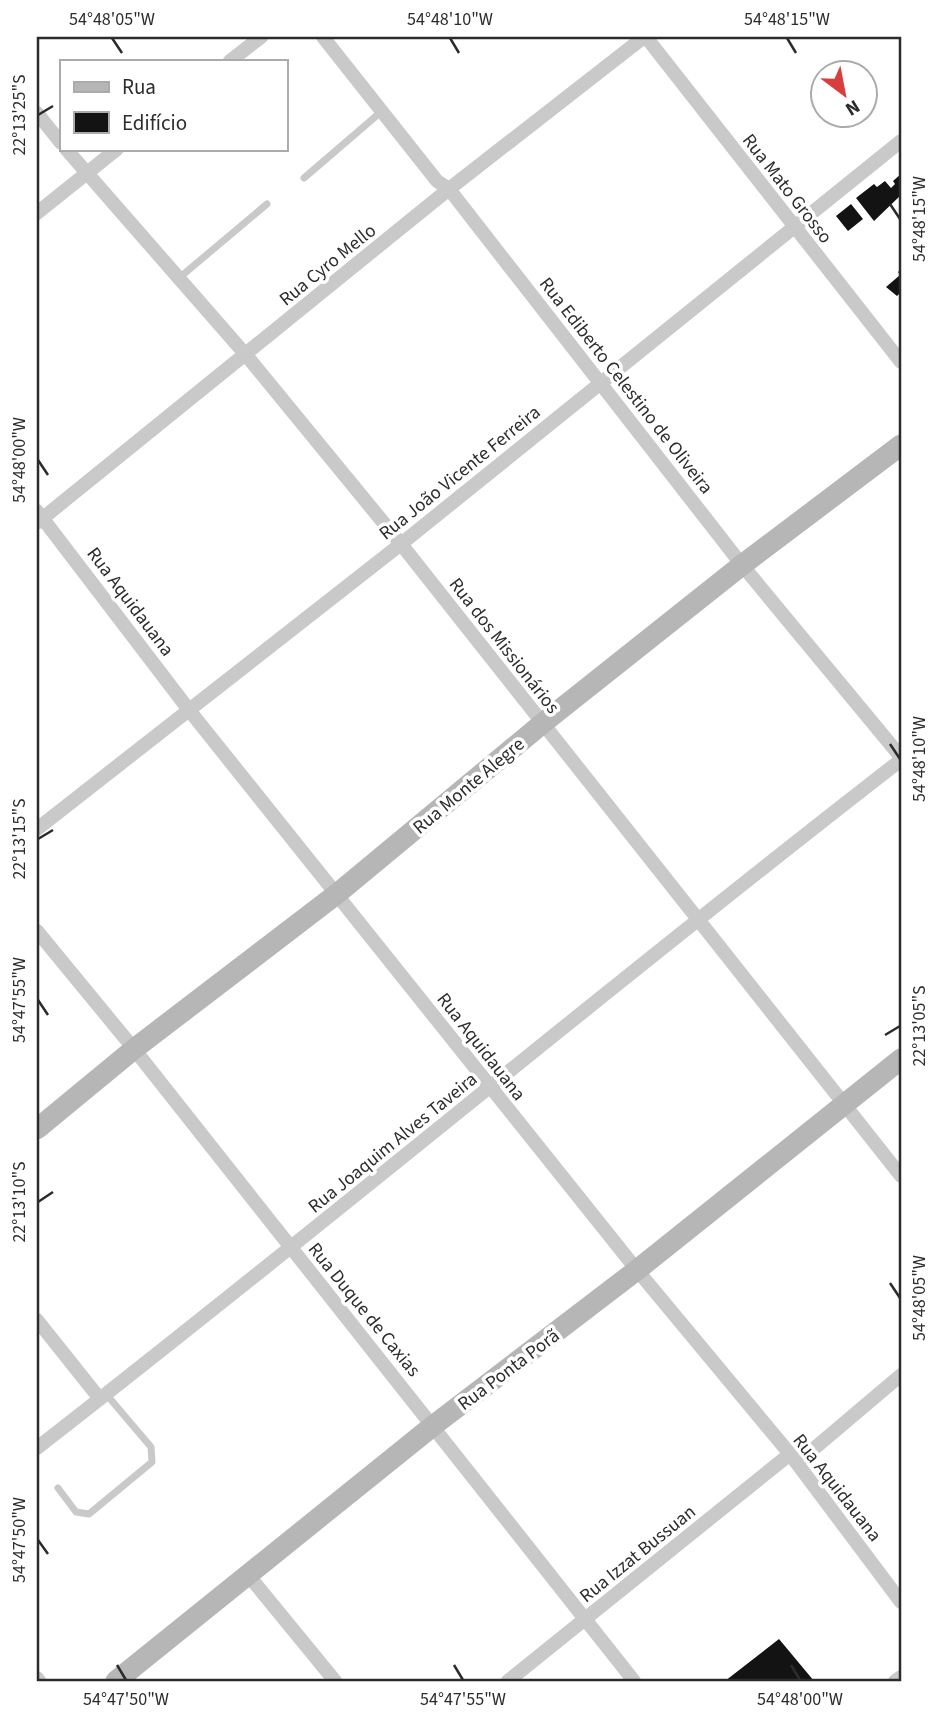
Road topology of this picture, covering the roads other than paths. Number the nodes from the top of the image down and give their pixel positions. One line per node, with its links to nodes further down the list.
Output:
1 (261, 37): 4 (street)
2 (323, 37): 5 (street, Rua Ediberto Celestino de Oliveira)
3 (645, 37): 13 (street, Rua Cyro Mello); 16 (street, Rua Mato Grosso)
4 (231, 60)
5 (382, 111): 12 (lane); 13 (street, Rua Ediberto Celestino de Oliveira)
6 (37, 113): 8 (street)
7 (901, 141): 16 (street, Rua João Vicente Ferreira)
8 (60, 142)
9 (67, 150): 11 (street, Rua dos Missionários)
10 (116, 150): 11 (street)
11 (86, 174): 15 (street); 17 (street, Rua dos Missionários)
12 (304, 178)
13 (449, 189): 18 (street, Rua Cyro Mello); 20 (street, Rua Ediberto Celestino de Oliveira)
14 (267, 204): 17 (lane)
15 (37, 213)
16 (794, 229): 19 (street, Rua Mato Grosso); 20 (street, Rua João Vicente Ferreira)
17 (178, 278): 18 (street, Rua dos Missionários)
18 (246, 355): 22 (street, Rua Cyro Mello); 23 (street, Rua dos Missionários)
19 (901, 362)
20 (601, 382): 23 (street, Rua João Vicente Ferreira); 24 (street, Rua Ediberto Celestino de Oliveira)
21 (901, 445): 24 (street, Rua Monte Alegre)
22 (39, 517): 25 (street, Rua Aquidauana)
23 (401, 544): 25 (street, Rua João Vicente Ferreira); 26 (street, Rua dos Missionários)
24 (742, 565): 26 (street, Rua Monte Alegre); 27 (street, Rua Ediberto Celestino de Oliveira)
25 (189, 710): 28 (street, Rua João Vicente Ferreira); 29 (street, Rua Aquidauana)
26 (543, 723): 29 (street, Rua Monte Alegre); 30 (street, Rua dos Missionários)
27 (901, 759): 30 (street, Rua Joaquim Alves Taveira)
28 (37, 829)
29 (338, 893): 32 (street, Rua Monte Alegre); 34 (street, Rua Aquidauana)
30 (697, 918): 34 (street, Rua Joaquim Alves Taveira); 35 (street, Rua dos Missionários)
31 (37, 932): 32 (street, Rua Duque de Caxias)
32 (134, 1049): 36 (street, Rua Monte Alegre); 38 (street, Rua Duque de Caxias)
33 (901, 1059): 35 (street, Rua Ponta Porã)
34 (490, 1088): 38 (street, Rua Joaquim Alves Taveira); 39 (street, Rua Aquidauana)
35 (844, 1105): 37 (street, Rua dos Missionários); 39 (street, Rua Ponta Porã)
36 (37, 1129)
37 (901, 1176)
38 (290, 1248): 42 (street, Rua Joaquim Alves Taveira); 43 (street, Rua Duque de Caxias)
39 (637, 1270): 43 (street, Rua Ponta Porã); 45 (street, Rua Aquidauana)
40 (37, 1320): 42 (street)
41 (901, 1376): 45 (street, Rua Izzat Bussuan)
42 (103, 1396): 44 (street, Rua Joaquim Alves Taveira); 46 (lane)
43 (434, 1425): 47 (street, Rua Ponta Porã); 49 (street, Rua Duque de Caxias)
44 (37, 1448)
45 (793, 1459): 48 (street, Rua Aquidauana); 49 (street, Rua Izzat Bussuan)
46 (58, 1488)
47 (249, 1576): 52 (street, Rua Ponta Porã); 53 (street)
48 (901, 1602)
49 (584, 1620): 50 (street, Rua Izzat Bussuan); 55 (street, Rua Duque de Caxias)
50 (525, 1676): 54 (street, Rua Izzat Bussuan)
51 (901, 1676): 56 (street)
52 (116, 1681)
53 (335, 1681)
54 (508, 1681)
55 (634, 1681)
56 (895, 1681)

